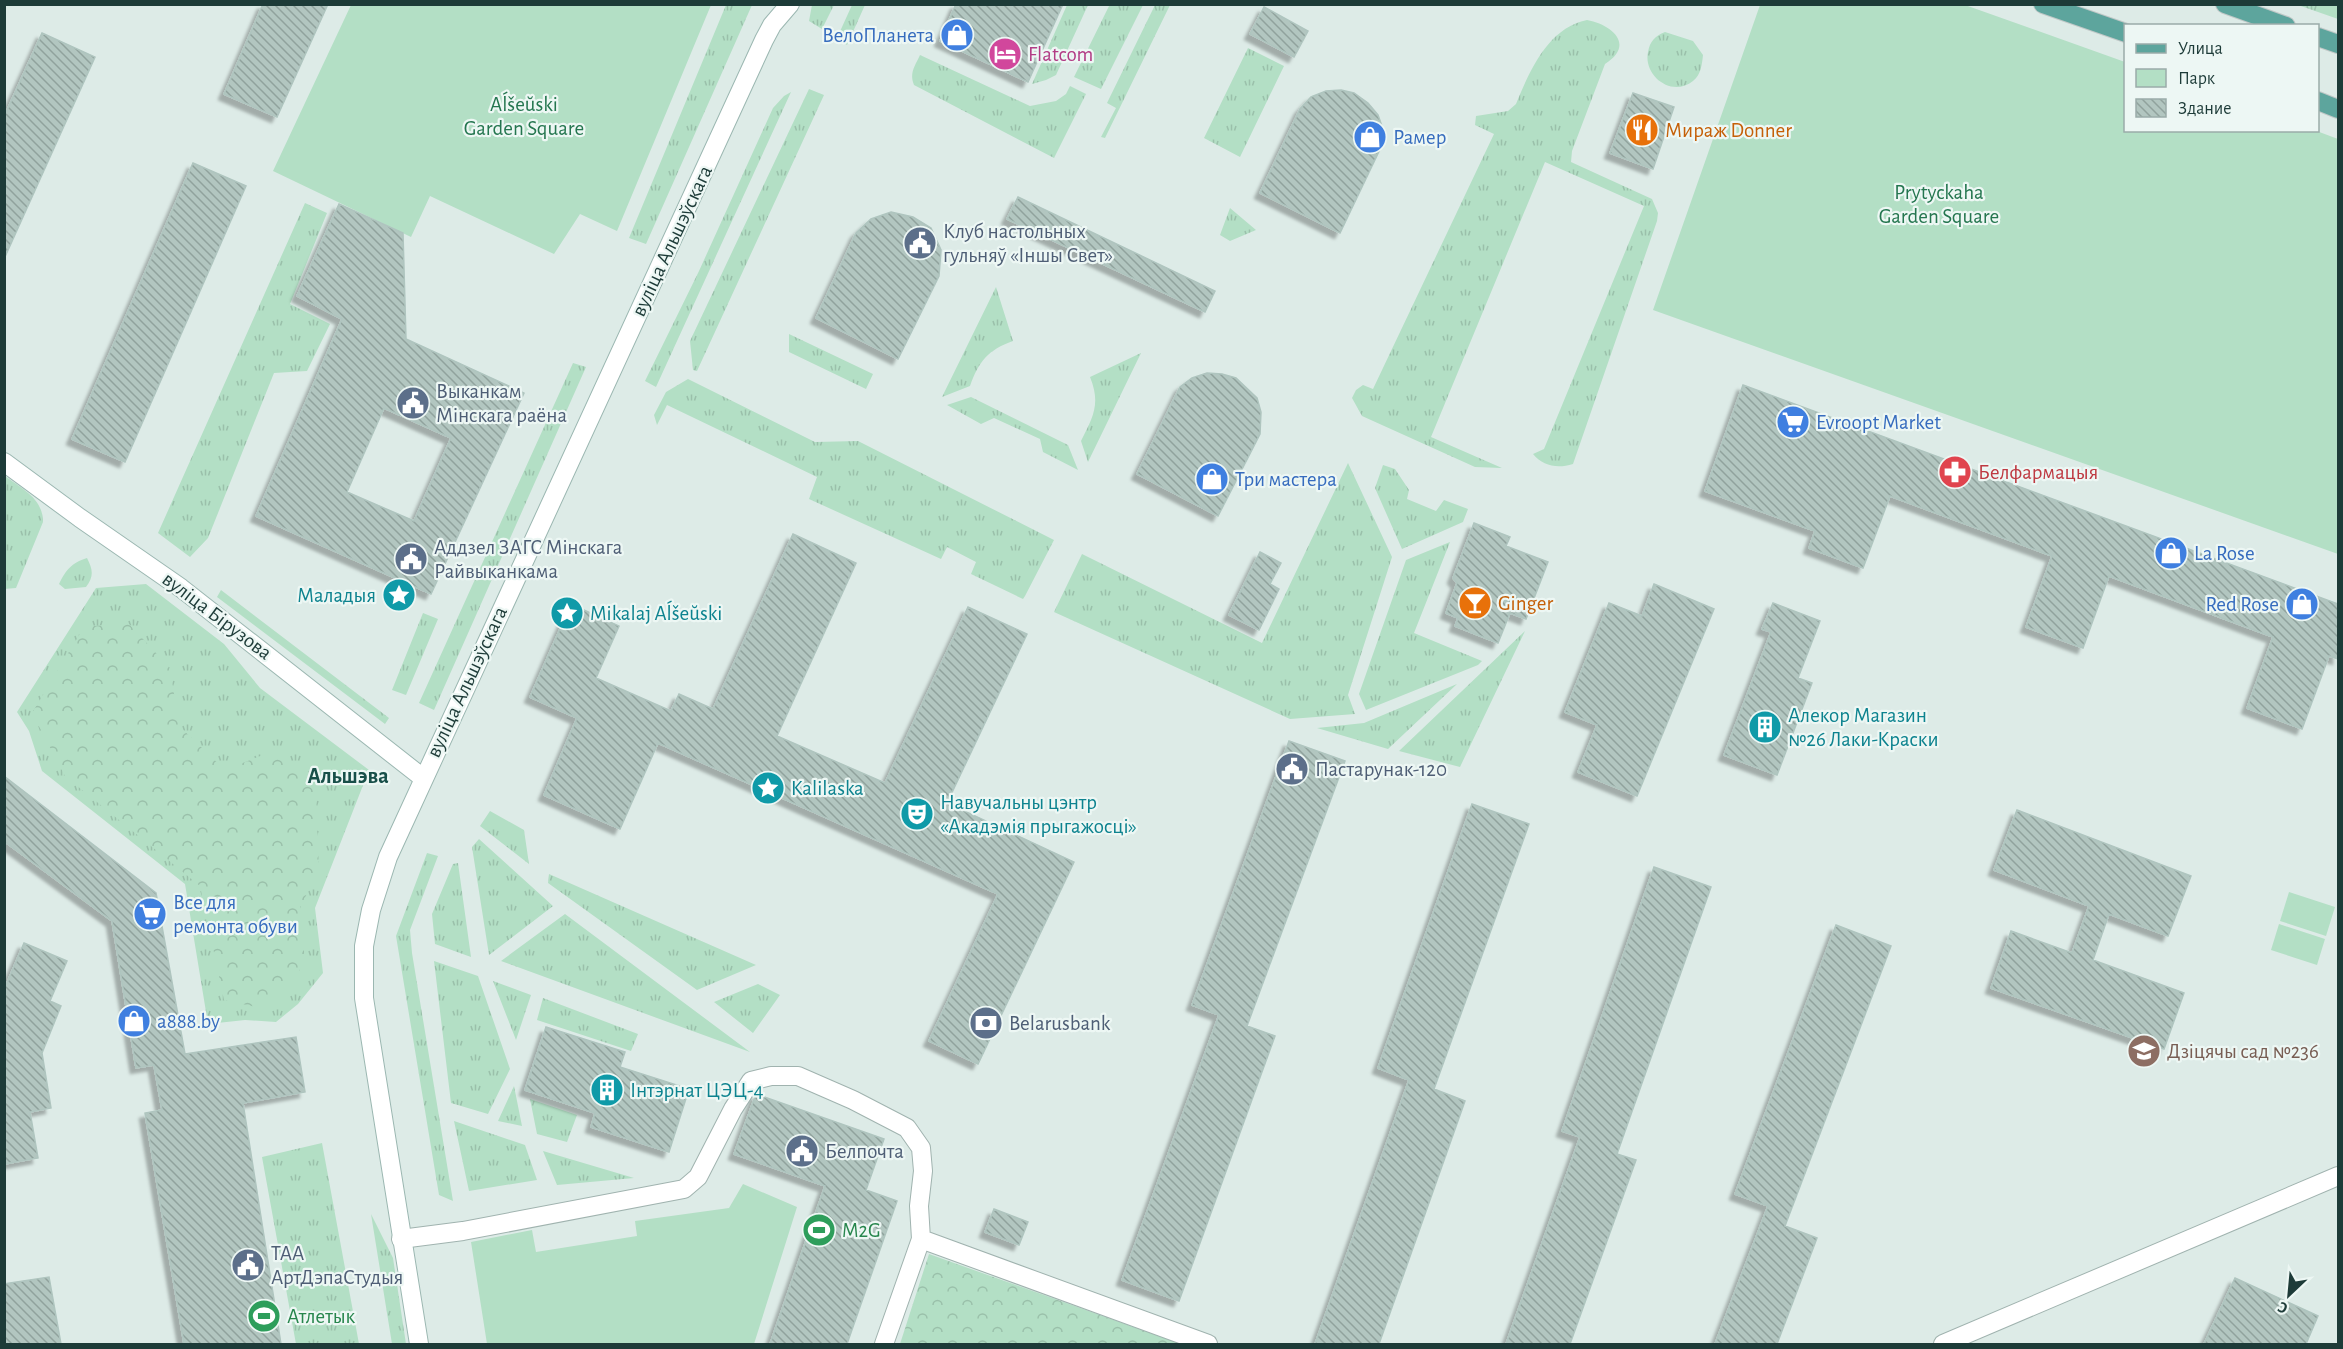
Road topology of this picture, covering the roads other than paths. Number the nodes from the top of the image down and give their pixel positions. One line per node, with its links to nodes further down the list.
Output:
1 (776, 4): 6 (street, вуліца Альшэўскага)
2 (790, 4): 6 (street, вуліца Альшэўскага)
3 (2043, 4): 7 (main road)
4 (2225, 4): 5 (main road)
5 (2280, 24)
6 (772, 26): 13 (street, вуліца Альшэўскага)
7 (2124, 32)
8 (2319, 37): 9 (main road)
9 (2338, 44)
10 (2319, 101): 11 (main road)
11 (2338, 109)
12 (4, 462): 13 (street, вуліца Бірузова)
13 (423, 777): 15 (street, вуліца Альшэўскага)
14 (2338, 1176): 20 (street)
15 (401, 1239): 16 (street); 17 (street, вуліца Альшэўскага)
16 (921, 1239): 18 (street); 19 (street)
17 (419, 1344)
18 (884, 1344)
19 (1208, 1344)
20 (1943, 1344)

